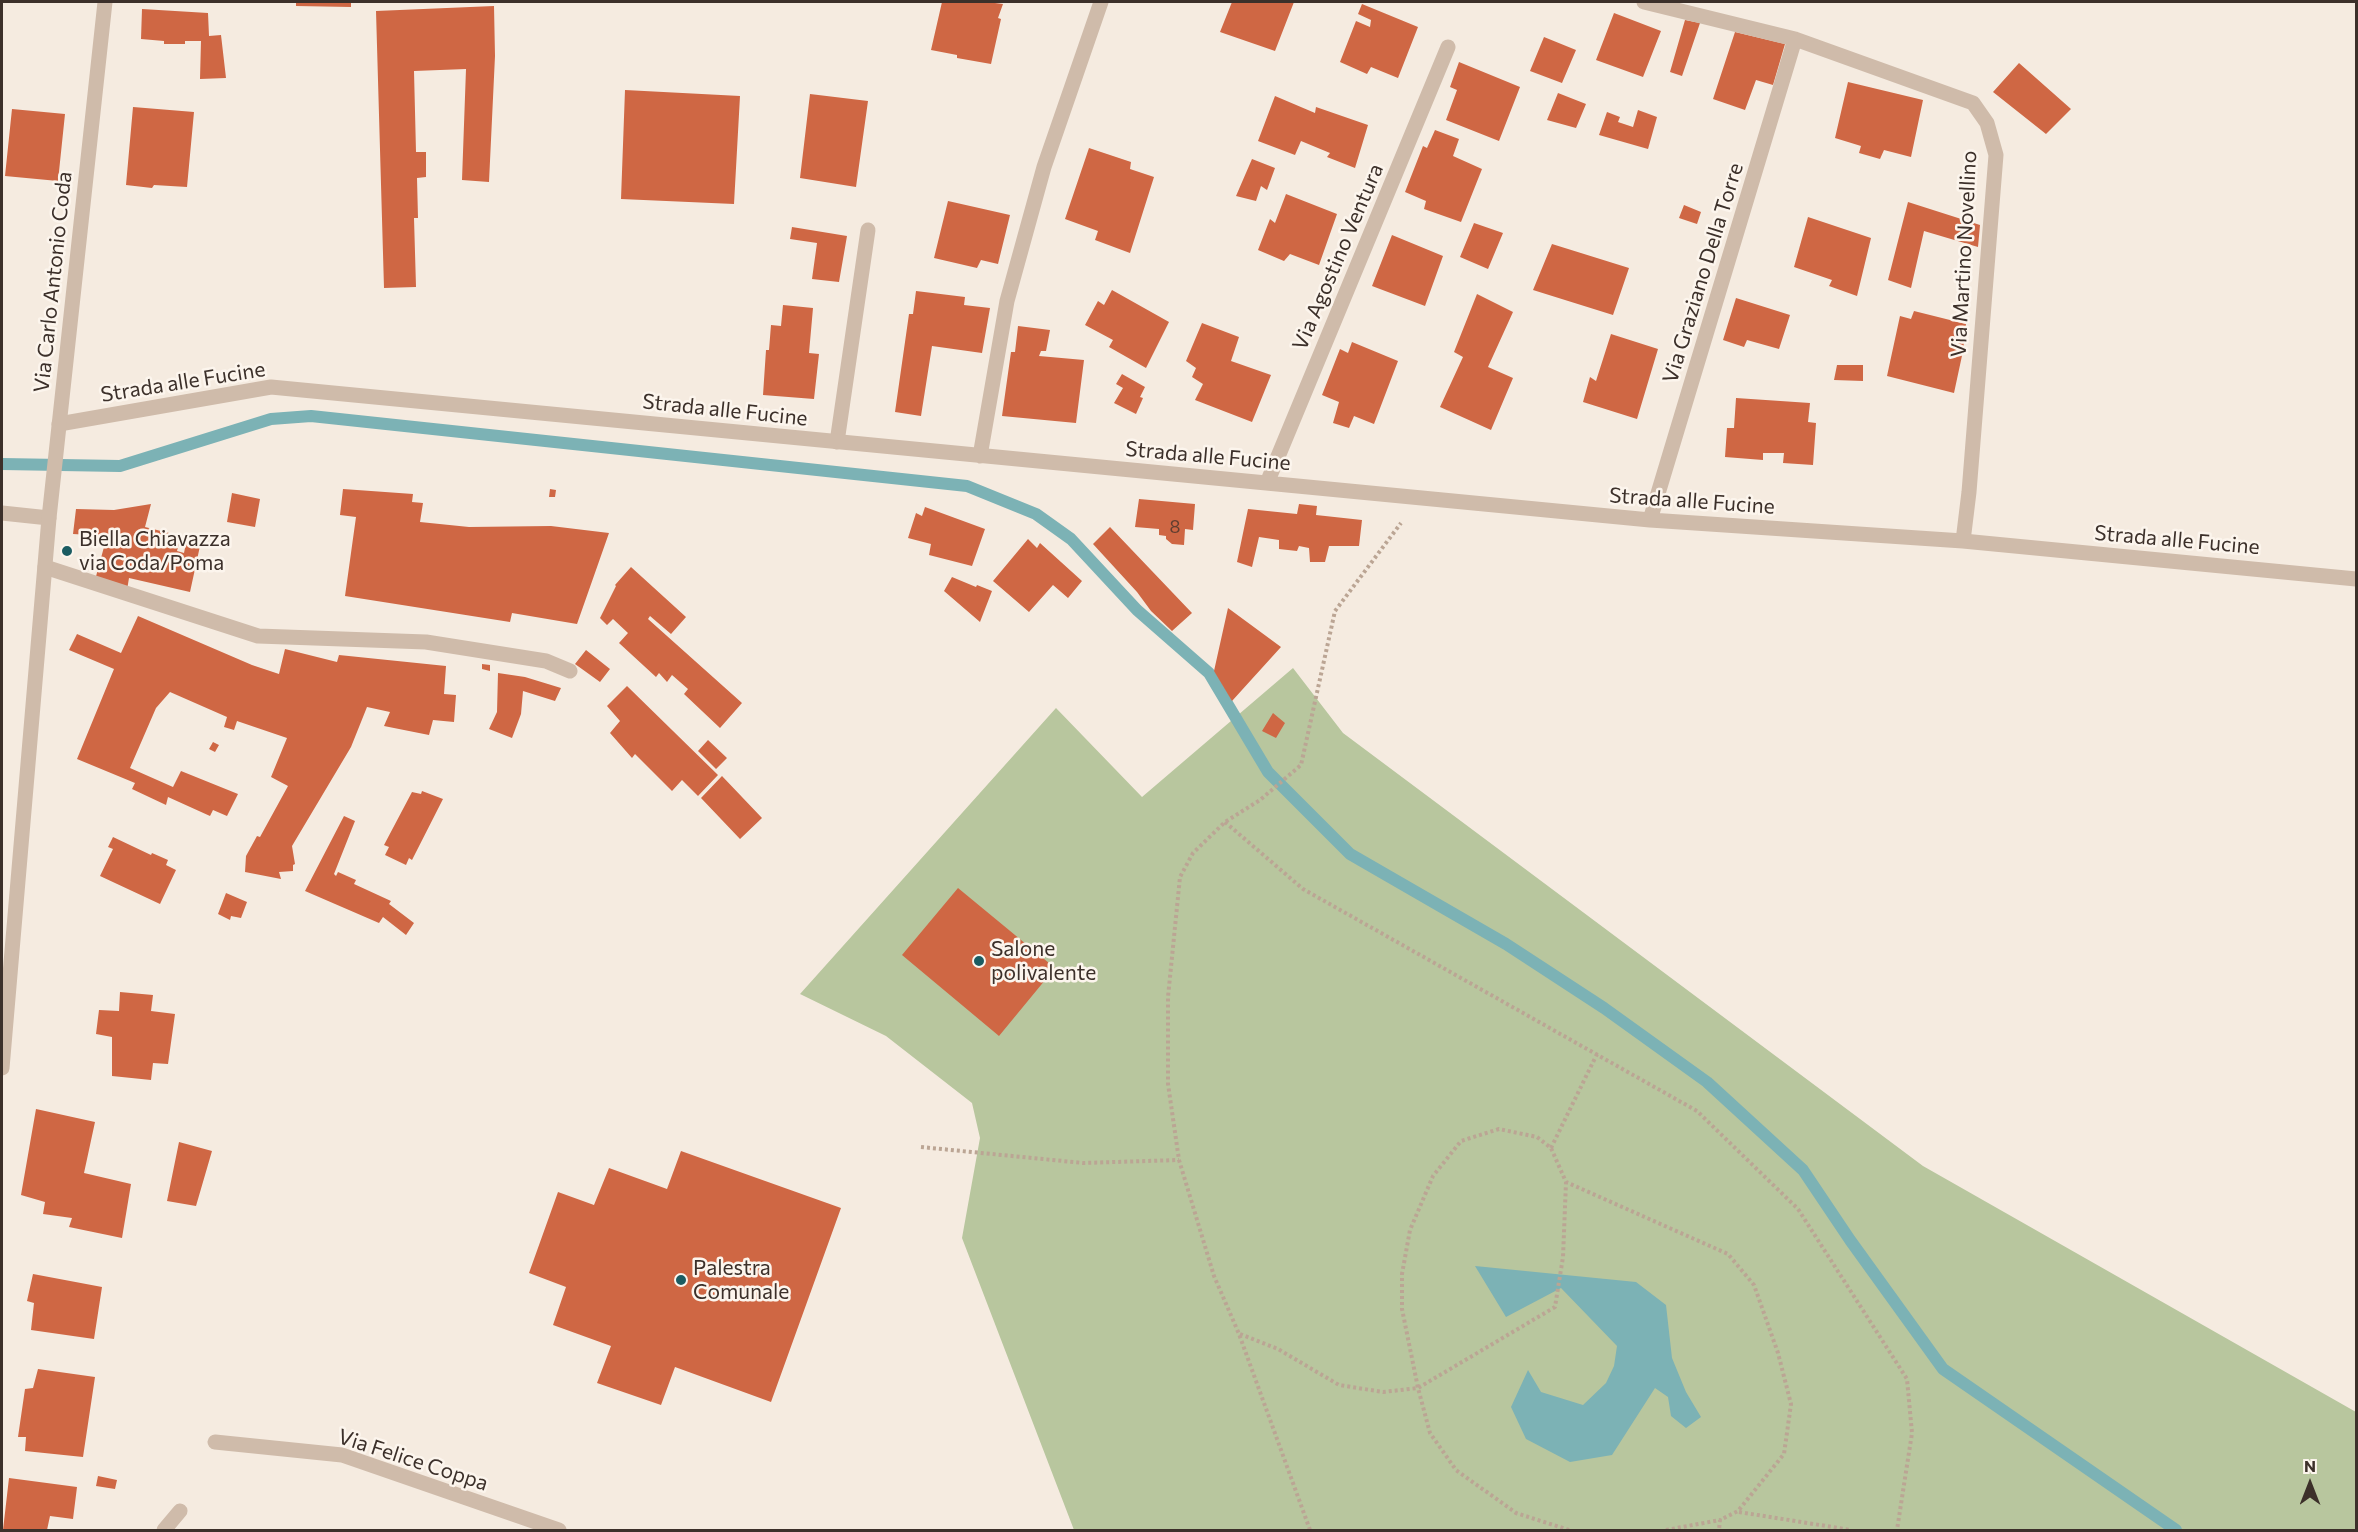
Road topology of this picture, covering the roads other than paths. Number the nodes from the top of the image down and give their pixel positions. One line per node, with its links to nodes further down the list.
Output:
1 (105, 2): 7 (street, Via Carlo Antonio Coda)
2 (1101, 2): 9 (street)
3 (1644, 2): 4 (street, Via Martino Novellino)
4 (1795, 39): 13 (street, Via Graziano Della Torre); 14 (street, Via Martino Novellino)
5 (1448, 47): 10 (street, Via Agostino Ventura)
6 (868, 230): 8 (street)
7 (59, 424): 8 (street, Strada alle Fucine); 12 (street, Via Carlo Antonio Coda)
8 (837, 442): 9 (street, Strada alle Fucine)
9 (980, 456): 10 (street, Strada alle Fucine)
10 (1267, 483): 13 (street, Strada alle Fucine)
11 (2, 513): 12 (street)
12 (49, 518): 15 (street, Via Carlo Antonio Coda)
13 (1650, 520): 14 (street, Strada alle Fucine)
14 (1963, 541): 16 (street, Strada alle Fucine)
15 (45, 567): 17 (street); 18 (street, Via Carlo Antonio Coda)
16 (2356, 579)
17 (570, 671)
18 (2, 1068)
19 (215, 1442): 22 (street, Via Felice Coppa)
20 (164, 1530): 21 (street)
21 (180, 1530)
22 (559, 1530)

